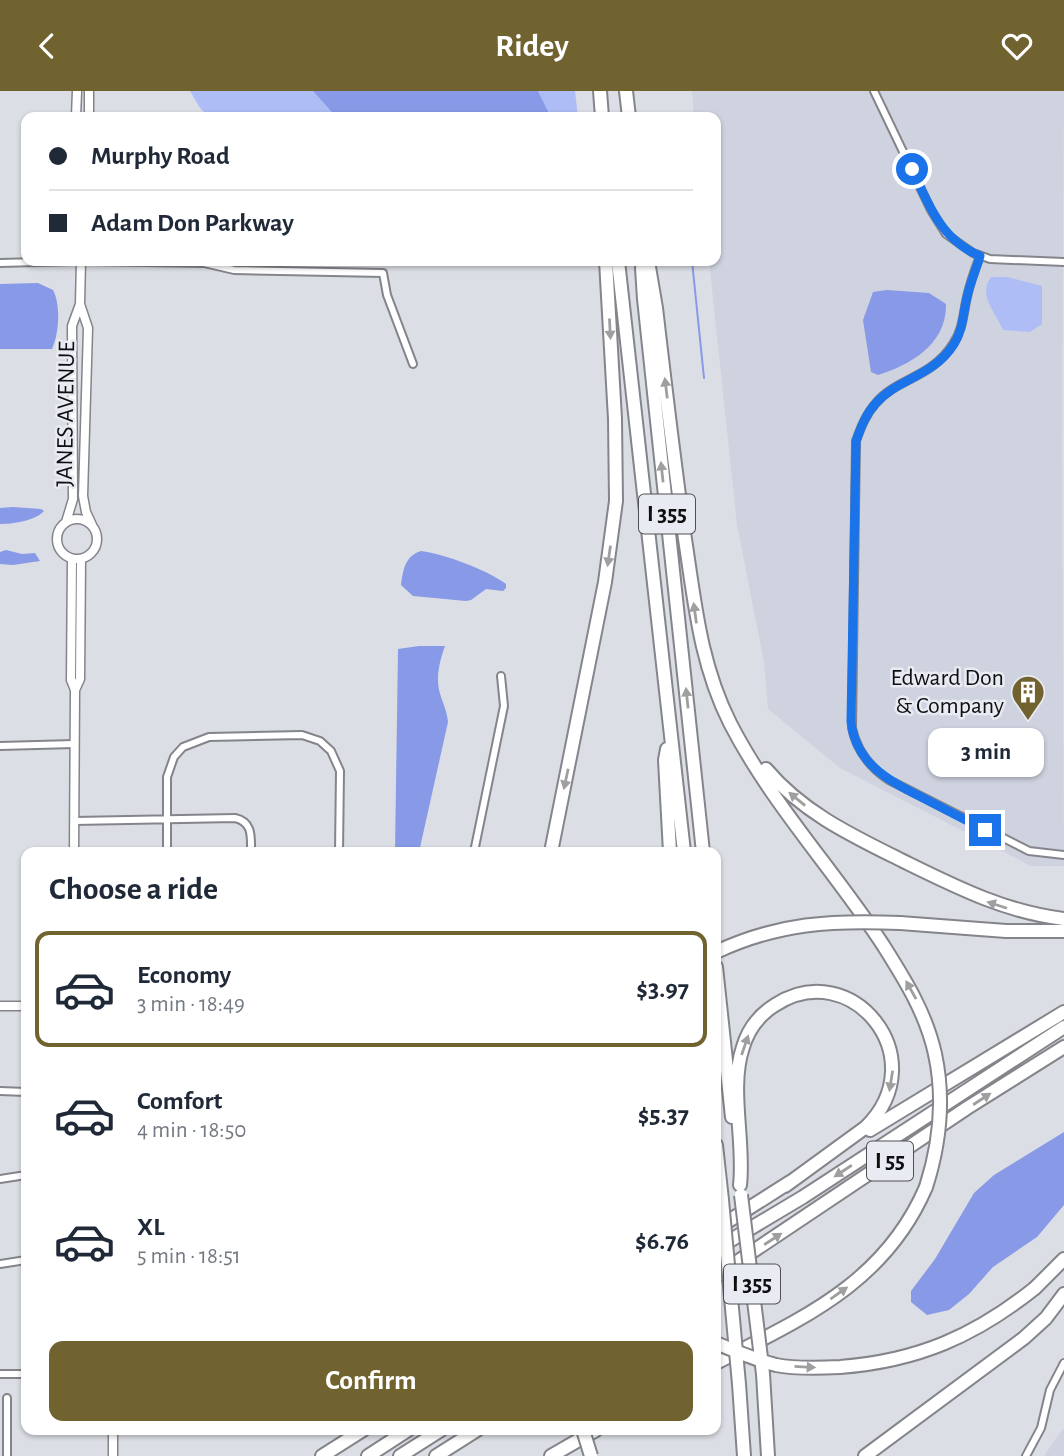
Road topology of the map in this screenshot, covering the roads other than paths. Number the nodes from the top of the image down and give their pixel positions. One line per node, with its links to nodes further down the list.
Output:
1 (76, 91): 6 (street)
2 (89, 91): 7 (street)
3 (599, 91): 8 (highway)
4 (626, 91): 9 (highway)
5 (874, 91): 10 (street)
6 (76, 112)
7 (89, 112)
8 (601, 112)
9 (628, 112)
10 (980, 256): 12 (street); 41 (street)
11 (21, 262): 13 (street)
12 (1064, 262)
13 (0, 263)
14 (82, 266): 20 (street, JANES AVENUE)
15 (217, 266): 21 (street)
16 (606, 266): 37 (highway, one-way to 37)
17 (619, 266): 27 (highway, I 355)
18 (642, 266): 40 (highway, I 355, one-way to 18)
19 (649, 266): 26 (highway, one-way to 19)
20 (80, 304): 22 (street, JANES AVENUE); 23 (street, JANES AVENUE)
21 (414, 364)
22 (66, 522): 23 (street, JANES AVENUE); 24 (street, JANES AVENUE)
23 (92, 525): 24 (street, JANES AVENUE)
24 (77, 559): 28 (street, JANES AVENUE)
25 (501, 676): 36 (street)
26 (731, 724): 42 (highway, one-way to 26); 66 (highway, one-way to 26, bridge)
27 (670, 731): 38 (highway); 39 (highway, I 355)
28 (74, 744): 29 (street); 31 (street, JANES AVENUE)
29 (0, 746)
30 (167, 819): 31 (street); 33 (street); 34 (street); 35 (street)
31 (74, 821): 32 (street, JANES AVENUE)
32 (74, 847)
33 (166, 847)
34 (251, 847)
35 (339, 847)
36 (475, 847)
37 (552, 847)
38 (670, 847)
39 (683, 847)
40 (702, 847)
41 (1064, 855)
42 (1064, 919)
43 (1064, 931): 44 (highway, bridge)
44 (721, 950)
45 (0, 1006): 46 (street)
46 (21, 1006)
47 (1064, 1012): 55 (highway)
48 (721, 1013): 56 (highway, I 355)
49 (1064, 1027): 59 (highway, I 55, one-way to 59)
50 (1064, 1047): 63 (highway, I 55, one-way to 50)
51 (0, 1091): 52 (street)
52 (21, 1091)
53 (21, 1176): 54 (street)
54 (0, 1179)
55 (785, 1186): 56 (highway, one-way to 55); 58 (highway)
56 (740, 1190): 88 (highway, I 355, bridge)
57 (721, 1191): 87 (highway, I 355, bridge)
58 (721, 1226)
59 (721, 1246)
60 (1064, 1259): 65 (highway, one-way to 60, bridge)
61 (21, 1261): 62 (street)
62 (0, 1265)
63 (721, 1273)
64 (1064, 1294): 89 (highway)
65 (721, 1345)
66 (721, 1360)
67 (1064, 1363): 90 (street)
68 (0, 1374): 69 (street)
69 (21, 1374)
70 (7, 1398): 71 (street)
71 (4, 1426): 79 (street)
72 (113, 1435): 80 (street)
73 (355, 1435): 81 (highway)
74 (400, 1435): 82 (highway)
75 (433, 1435): 83 (highway)
76 (469, 1435): 84 (highway)
77 (585, 1435): 86 (highway, bridge)
78 (587, 1435): 85 (highway)
79 (7, 1456)
80 (113, 1456)
81 (322, 1456)
82 (368, 1456)
83 (400, 1456)
84 (436, 1456)
85 (551, 1456)
86 (591, 1456)
87 (744, 1456)
88 (768, 1456)
89 (865, 1456)
90 (1026, 1456)

